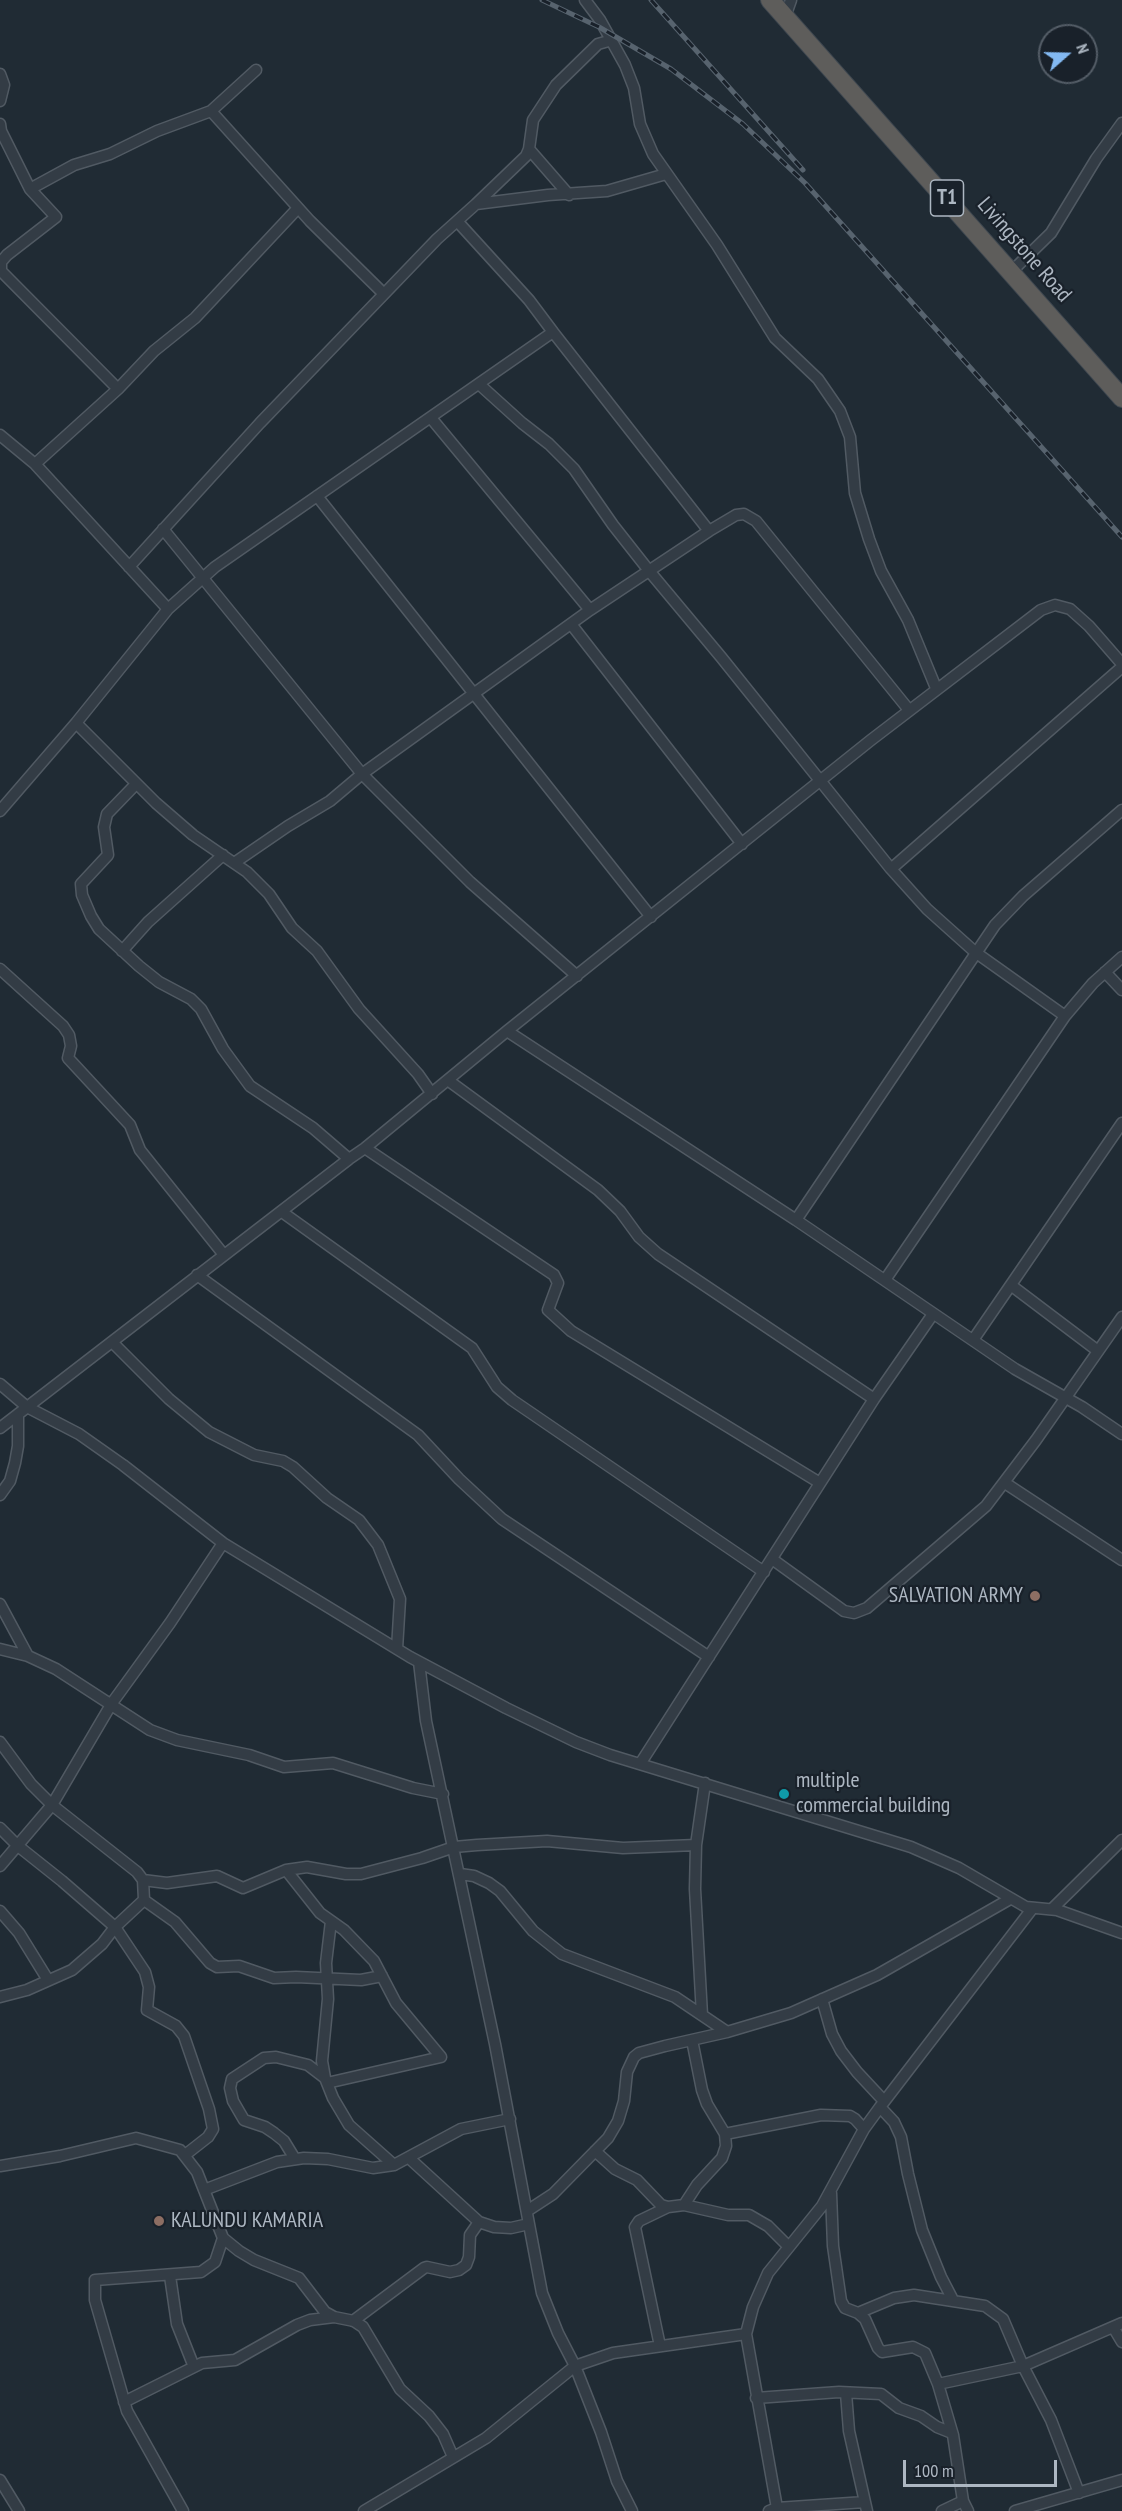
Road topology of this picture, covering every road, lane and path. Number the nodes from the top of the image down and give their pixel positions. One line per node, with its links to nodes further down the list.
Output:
1 (585, 0): 4 (street)
2 (770, 0): 3 (highway, Livingstone Road / T1)
3 (788, 8): 18 (highway, Livingstone Road / T1)
4 (612, 40): 11 (street); 12 (street)
5 (256, 70): 8 (street)
6 (0, 74): 7 (street)
7 (0, 101)
8 (211, 111): 13 (street); 16 (street)
9 (1122, 123): 18 (street)
10 (0, 124): 13 (street)
11 (530, 149): 14 (street); 15 (street)
12 (666, 174): 14 (street); 37 (street)
13 (30, 189): 22 (street)
14 (568, 195): 15 (street)
15 (476, 204): 17 (street)
16 (298, 208): 19 (street); 22 (street)
17 (457, 221): 19 (street); 20 (street)
18 (1012, 271): 23 (highway, Livingstone Road / T1)
19 (384, 294): 28 (street)
20 (553, 332): 21 (street); 29 (street)
21 (480, 385): 24 (street); 31 (street)
22 (118, 389): 26 (street)
23 (1122, 398)
24 (431, 418): 27 (street); 34 (street)
25 (0, 435): 26 (street)
26 (35, 464): 30 (street)
27 (317, 496): 32 (street); 38 (street)
28 (163, 528): 30 (street); 32 (street)
29 (709, 531): 31 (street); 39 (street)
30 (129, 567): 33 (street)
31 (650, 572): 34 (street); 42 (street)
32 (201, 578): 33 (street); 41 (street)
33 (168, 609): 40 (street)
34 (590, 610): 35 (street)
35 (571, 624): 38 (street); 46 (street)
36 (1122, 666): 37 (street); 49 (street)
37 (936, 688): 39 (street)
38 (474, 696): 41 (street); 50 (street)
39 (909, 710): 42 (street)
40 (76, 723): 43 (street); 45 (street)
41 (362, 774): 48 (street); 56 (street)
42 (820, 781): 46 (street); 49 (street)
43 (136, 784): 47 (street); 51 (street)
44 (1122, 810): 52 (street)
45 (0, 811)
46 (742, 844): 50 (street)
47 (223, 855): 48 (street); 51 (street)
48 (234, 863): 61 (street)
49 (891, 869): 52 (street)
50 (651, 917): 56 (street)
51 (122, 951): 64 (street)
52 (975, 952): 58 (street); 66 (street)
53 (1122, 957): 55 (street)
54 (0, 969): 67 (street)
55 (1105, 972): 57 (street); 58 (street)
56 (577, 976): 59 (street)
57 (1122, 990)
58 (1065, 1016): 69 (street)
59 (507, 1031): 60 (street); 66 (street)
60 (449, 1081): 61 (street); 78 (street)
61 (432, 1094): 63 (street)
62 (1122, 1123): 70 (street)
63 (365, 1148): 64 (street); 83 (street)
64 (349, 1159): 65 (street)
65 (282, 1212): 67 (street); 88 (street)
66 (795, 1220): 69 (street)
67 (224, 1255): 68 (street)
68 (197, 1275): 74 (street); 93 (street)
69 (885, 1280): 71 (street)
70 (1012, 1286): 73 (street); 75 (street)
71 (933, 1314): 73 (street); 78 (street)
72 (1122, 1317): 75 (street)
73 (973, 1340): 77 (street)
74 (112, 1342): 79 (street); 91 (street)
75 (1098, 1351): 77 (street)
76 (3, 1390): 79 (street)
77 (1066, 1397): 81 (street); 82 (street)
78 (874, 1400): 83 (street)
79 (23, 1410): 80 (street); 84 (street); 85 (street)
80 (0, 1428)
81 (1122, 1434)
82 (1005, 1483): 86 (street); 87 (street)
83 (820, 1484): 86 (street)
84 (0, 1495)
85 (223, 1543): 91 (street); 95 (street)
86 (772, 1559): 88 (street)
87 (1122, 1560)
88 (764, 1572): 93 (street)
89 (0, 1604): 92 (street)
90 (0, 1649): 92 (street)
91 (397, 1649): 94 (street)
92 (28, 1656): 95 (street)
93 (709, 1657): 97 (street)
94 (419, 1662): 97 (street); 99 (street)
95 (112, 1703): 99 (street); 100 (street)
96 (0, 1742): 100 (street)
97 (640, 1764): 98 (street)
98 (705, 1783): 103 (street); 110 (street)
99 (443, 1794): 105 (street)
100 (52, 1805): 104 (street); 109 (street)
101 (0, 1828): 104 (street)
102 (1122, 1840): 113 (street)
103 (696, 1845): 105 (street); 123 (street)
104 (18, 1846): 106 (street); 116 (street)
105 (454, 1847): 107 (street); 108 (street)
106 (0, 1866)
107 (286, 1870): 109 (street); 115 (street)
108 (459, 1874): 123 (street); 128 (street)
109 (143, 1880): 111 (street)
110 (1010, 1899): 112 (street); 122 (street)
111 (144, 1900): 116 (street); 119 (street)
112 (1032, 1909): 113 (street); 127 (street)
113 (1052, 1909): 117 (street)
114 (0, 1911): 120 (street)
115 (331, 1921): 118 (street); 119 (street)
116 (115, 1927): 120 (street); 132 (street)
117 (1122, 1933)
118 (382, 1976): 119 (street); 126 (street)
119 (327, 1978): 126 (street)
120 (48, 1980): 121 (street)
121 (0, 1997)
122 (822, 1998): 124 (street); 127 (street)
123 (702, 2015): 124 (street)
124 (728, 2032): 125 (street)
125 (692, 2040): 130 (street); 131 (street)
126 (326, 2080): 134 (street); 135 (street)
127 (882, 2104): 129 (street); 147 (street)
128 (510, 2119): 133 (street); 141 (street)
129 (864, 2129): 130 (street); 138 (street)
130 (725, 2134): 139 (street)
131 (595, 2151): 140 (street); 141 (street)
132 (185, 2154): 136 (street); 137 (street)
133 (409, 2158): 135 (street); 142 (street)
134 (295, 2159): 135 (street); 137 (street)
135 (394, 2165)
136 (0, 2166)
137 (204, 2190): 144 (street)
138 (831, 2193): 145 (street); 148 (street)
139 (684, 2205): 140 (street); 145 (street)
140 (668, 2207): 154 (street)
141 (527, 2211): 143 (street)
142 (479, 2222): 143 (street); 150 (street)
143 (529, 2224): 155 (street)
144 (223, 2238): 146 (street); 149 (street)
145 (788, 2246): 152 (street)
146 (170, 2276): 157 (street); 161 (street)
147 (953, 2300): 148 (street); 156 (street)
148 (858, 2313): 158 (street)
149 (334, 2317): 150 (street); 157 (street)
150 (353, 2321): 163 (street)
151 (1118, 2325): 153 (street); 156 (street)
152 (746, 2334): 154 (street); 160 (street)
153 (1122, 2342)
154 (660, 2346): 155 (street)
155 (575, 2366): 163 (street); 173 (street)
156 (1023, 2366): 158 (street); 166 (street)
157 (194, 2367): 161 (street)
158 (938, 2384): 162 (street)
159 (846, 2393): 160 (street); 162 (street); 168 (street)
160 (756, 2398): 169 (street)
161 (124, 2402): 171 (street)
162 (952, 2433): 167 (street)
163 (453, 2457): 172 (street)
164 (0, 2480): 170 (street)
165 (1122, 2480): 166 (street)
166 (1079, 2493): 175 (street)
167 (966, 2506): 174 (street)
168 (866, 2507): 169 (street)
169 (773, 2510)
170 (18, 2511)
171 (183, 2511)
172 (364, 2511)
173 (632, 2511)
174 (942, 2511)
175 (1015, 2511)

